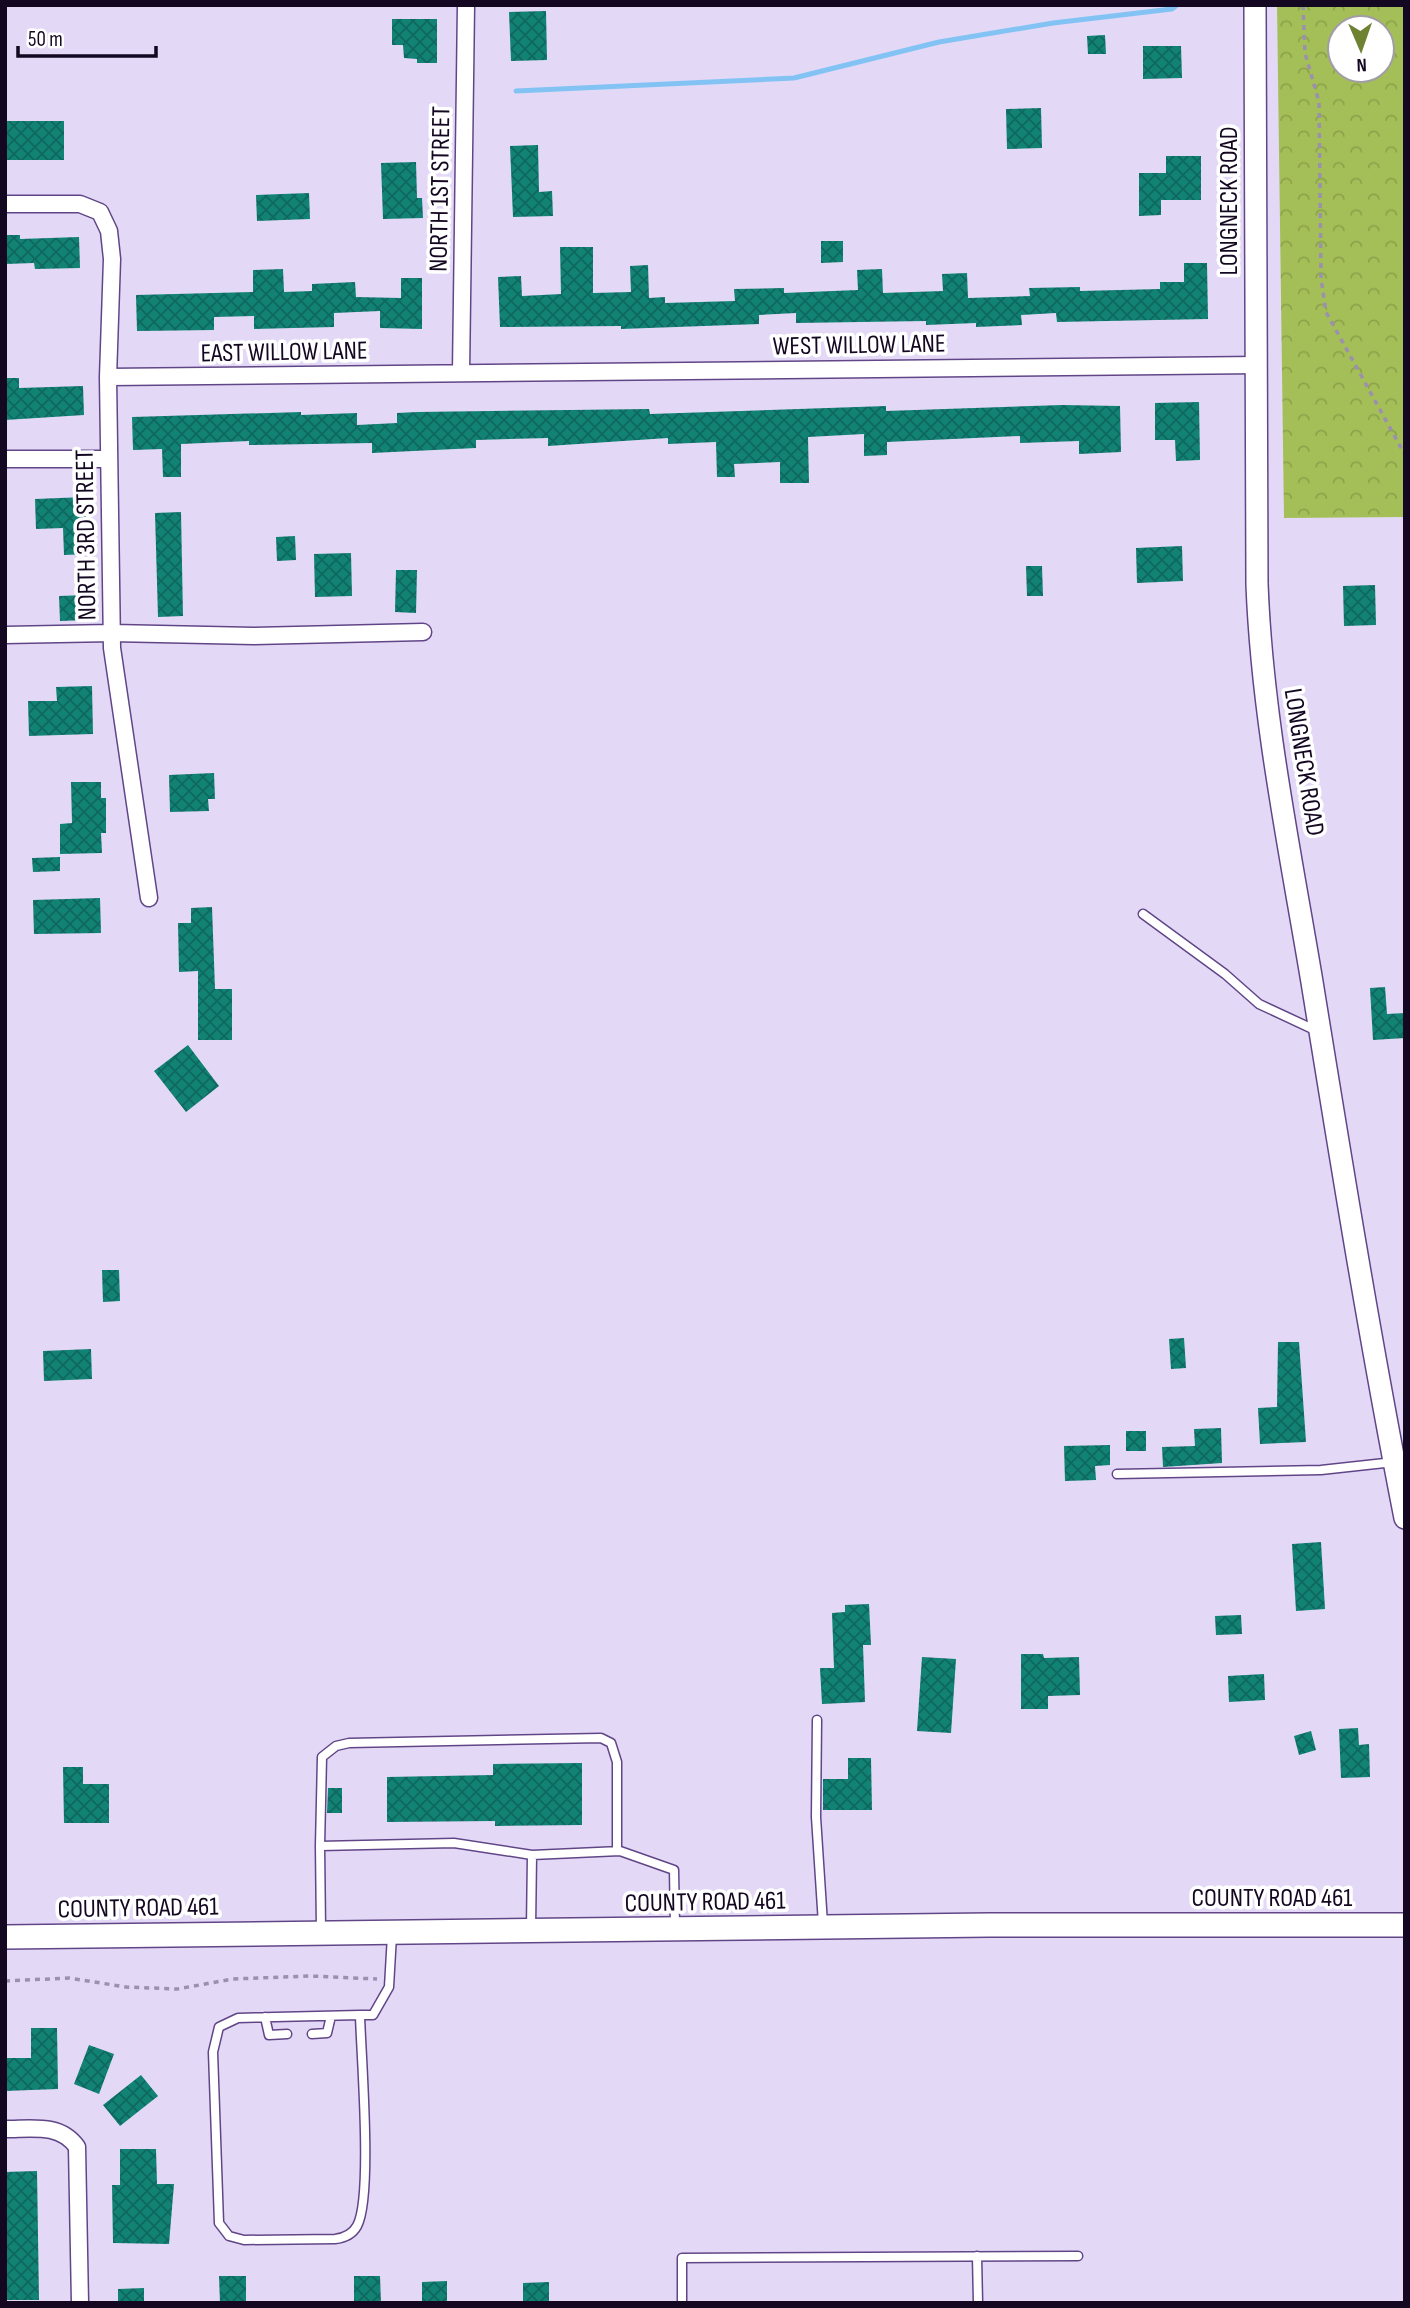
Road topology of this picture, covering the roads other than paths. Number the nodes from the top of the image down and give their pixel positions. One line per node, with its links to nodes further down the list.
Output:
1 (466, 5): 5 (street, NORTH 1ST STREET)
2 (1255, 5): 4 (street, LONGNECK ROAD)
3 (5, 204): 6 (street, NORTH 3RD STREET)
4 (1258, 365): 5 (street, WEST WILLOW LANE); 14 (street, LONGNECK ROAD)
5 (461, 373): 6 (street, EAST WILLOW LANE)
6 (108, 377): 8 (street, NORTH 3RD STREET)
7 (5, 459): 8 (street)
8 (108, 459): 10 (street, NORTH 3RD STREET)
9 (424, 632): 10 (street)
10 (112, 633): 11 (street); 12 (street, NORTH 3RD STREET)
11 (5, 635)
12 (149, 898)
13 (1143, 914): 14 (lane)
14 (1320, 1032): 15 (street, LONGNECK ROAD)
15 (1394, 1462): 16 (lane); 17 (street, LONGNECK ROAD)
16 (1117, 1474)
17 (1405, 1518)
18 (817, 1720): 23 (lane)
19 (320, 1846): 20 (lane); 21 (lane); 27 (lane)
20 (617, 1851): 21 (lane); 24 (lane)
21 (532, 1856): 25 (lane)
22 (1405, 1925): 23 (main road, COUNTY ROAD 461)
23 (823, 1927): 24 (main road, COUNTY ROAD 461)
24 (676, 1929): 25 (main road, COUNTY ROAD 461)
25 (531, 1931): 26 (main road, COUNTY ROAD 461)
26 (393, 1932): 27 (main road, COUNTY ROAD 461); 29 (lane)
27 (321, 1933): 28 (main road, COUNTY ROAD 461)
28 (5, 1937)
29 (360, 2015): 30 (lane); 31 (lane)
30 (331, 2016): 31 (lane); 33 (lane)
31 (265, 2017): 32 (lane)
32 (287, 2034)
33 (312, 2034)
34 (5, 2129): 37 (street)
35 (977, 2256): 36 (lane); 38 (lane); 39 (lane)
36 (1078, 2256)
37 (80, 2303)
38 (682, 2303)
39 (978, 2303)

